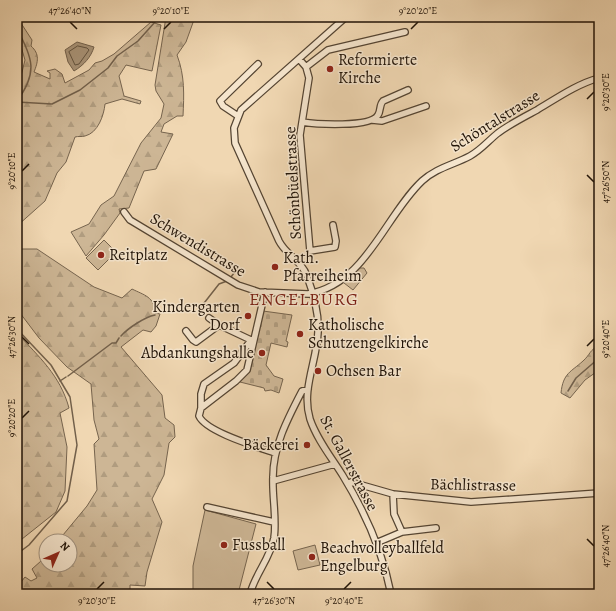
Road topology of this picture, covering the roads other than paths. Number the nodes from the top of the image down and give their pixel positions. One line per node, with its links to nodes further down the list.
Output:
1 (346, 17): 3 (street)
2 (405, 32): 5 (street)
3 (299, 59): 5 (street); 9 (street)
4 (258, 64): 9 (street)
5 (306, 66): 11 (street, Schönbüelstrasse)
6 (599, 78): 15 (street, Schöntalstrasse)
7 (408, 90): 10 (street)
8 (426, 106): 10 (street)
9 (238, 116): 15 (street, St. Gallerstrasse)
10 (372, 120): 11 (street)
11 (302, 122): 13 (street, Schönbüelstrasse)
12 (124, 212): 14 (street, Schwendistrasse)
13 (333, 225)
14 (266, 292): 15 (street, Schwendistrasse); 19 (street)
15 (311, 293): 20 (street, St. Gallerstrasse)
16 (209, 318): 17 (street)
17 (219, 325): 18 (street); 19 (street)
18 (186, 331)
19 (253, 341): 21 (street); 21 (street)
20 (308, 389): 22 (street); 23 (street, St. Gallerstrasse)
21 (201, 408): 22 (street)
22 (275, 453): 24 (street)
23 (336, 464): 24 (street); 25 (street, St. Gallerstrasse)
24 (273, 481): 29 (street)
25 (348, 484): 27 (street, Bächlistrasse); 32 (street, St. Gallerstrasse)
26 (599, 493): 27 (street, Bächlistrasse)
27 (393, 494): 31 (street)
28 (207, 507): 29 (street)
29 (274, 522): 33 (street)
30 (436, 528): 31 (street)
31 (402, 532): 32 (street)
32 (376, 543): 34 (street, St. Gallerstrasse)
33 (250, 594)
34 (391, 594)

